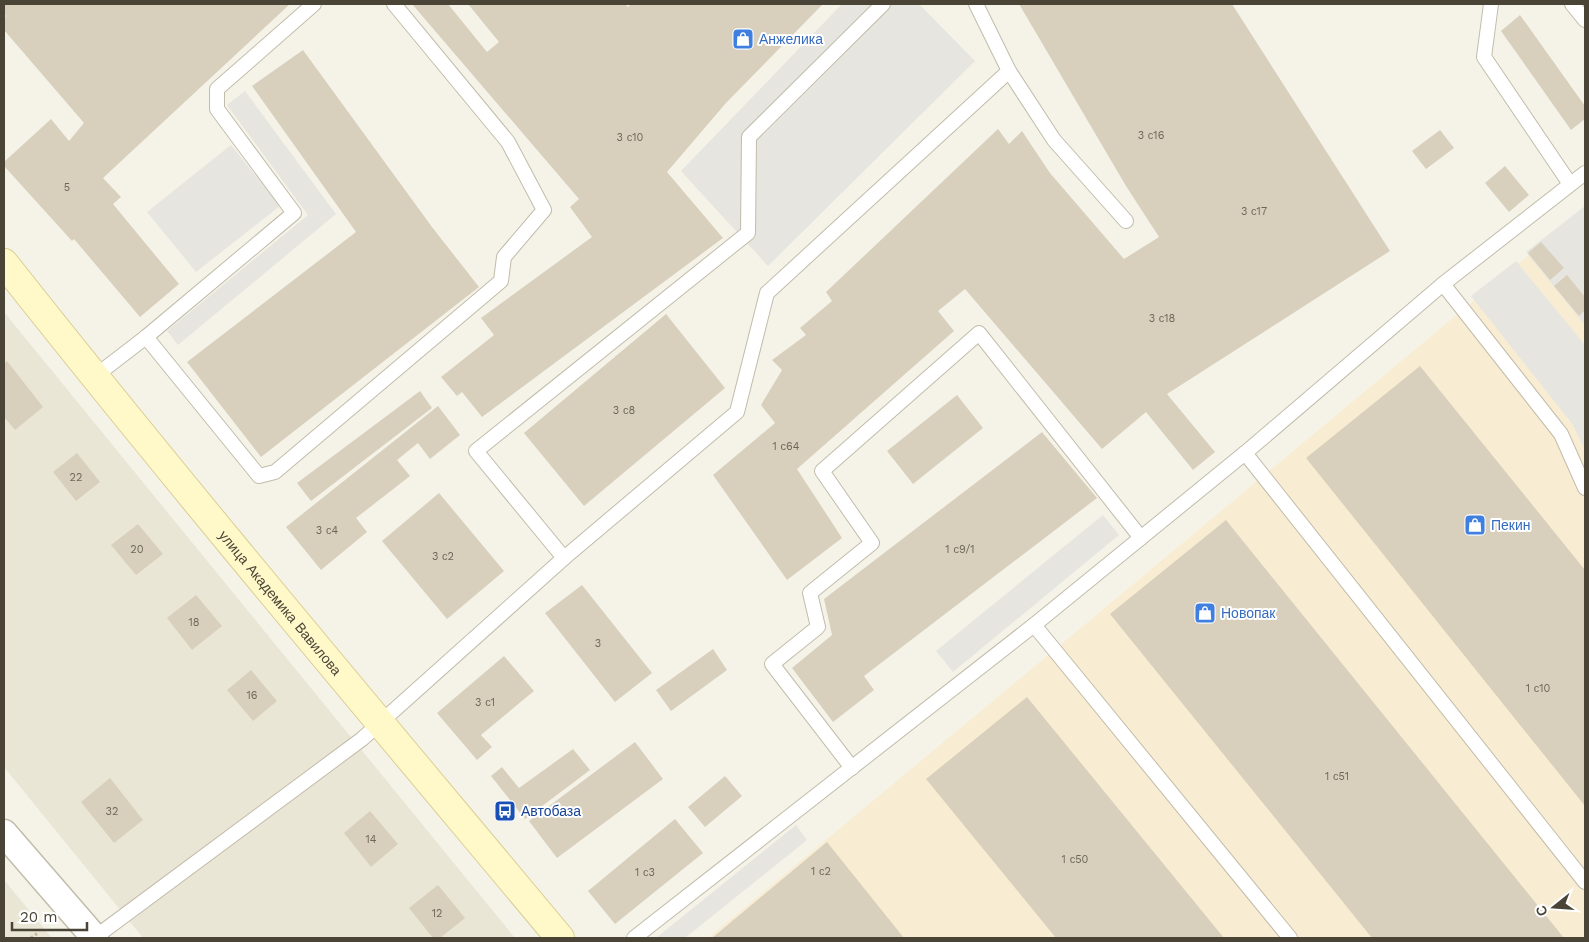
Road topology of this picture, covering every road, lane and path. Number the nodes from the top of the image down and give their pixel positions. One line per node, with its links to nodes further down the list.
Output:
1 (314, 4): 14 (lane)
2 (394, 4): 14 (lane)
3 (883, 4): 19 (lane)
4 (976, 4): 8 (lane)
5 (1491, 4): 10 (lane)
6 (1572, 4): 7 (lane)
7 (1585, 20)
8 (1009, 71): 11 (lane); 19 (lane)
9 (1585, 173): 10 (lane)
10 (1570, 184): 13 (lane)
11 (1126, 221)
12 (4, 263): 15 (street, улица Академика Вавилова)
13 (1443, 284): 16 (lane); 17 (lane)
14 (146, 337): 15 (lane)
15 (94, 377): 21 (street, улица Академика Вавилова)
16 (1245, 453): 18 (lane); 24 (lane)
17 (1585, 488)
18 (1141, 538): 20 (lane); 22 (lane)
19 (564, 558): 21 (lane)
20 (1034, 625): 22 (lane); 30 (lane)
21 (380, 723): 27 (lane); 28 (street, улица Академика Вавилова)
22 (852, 768): 29 (lane)
23 (4, 833): 27 (street)
24 (1585, 882)
25 (39, 932): 26 (path)
26 (31, 938)
27 (94, 938)
28 (560, 938)
29 (634, 938)
30 (1290, 938)

